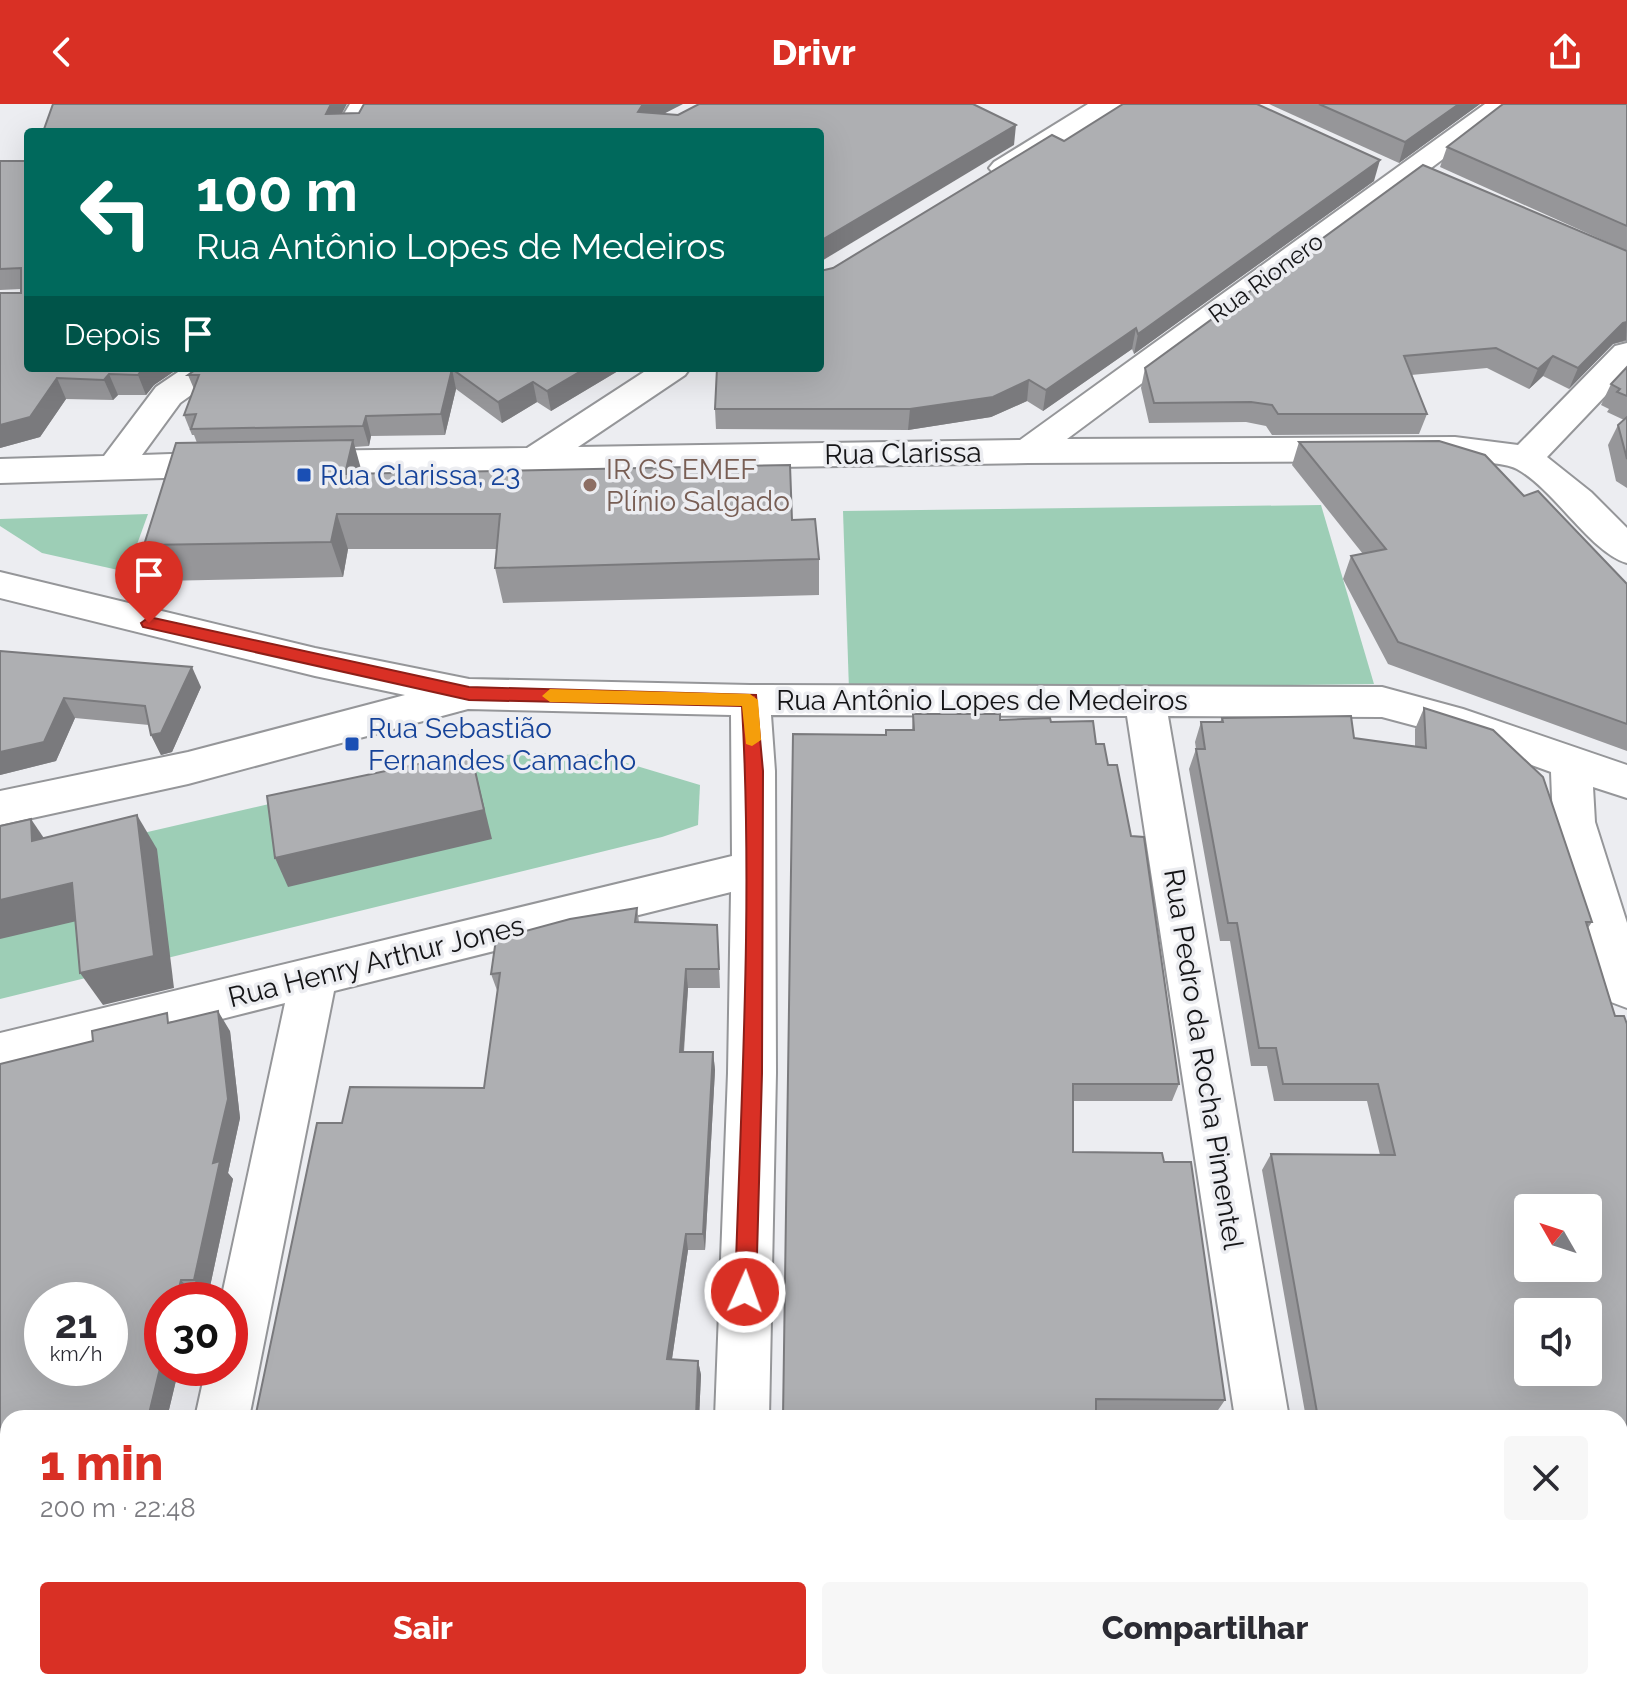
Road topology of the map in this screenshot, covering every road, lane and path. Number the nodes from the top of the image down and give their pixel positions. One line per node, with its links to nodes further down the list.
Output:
1 (364, 104): 4 (street)
2 (1108, 104): 6 (street)
3 (1503, 104): 8 (street, Rua Rionero)
4 (349, 128)
5 (1015, 131): 6 (street)
6 (1042, 144): 9 (street)
7 (1374, 165): 8 (street)
8 (1408, 174): 10 (street); 14 (street, Rua Rionero)
9 (976, 185)
10 (1449, 186)
11 (1627, 353): 15 (street)
12 (201, 372): 17 (street)
13 (667, 372): 16 (street)
14 (1028, 451): 15 (street, Rua Clarissa); 16 (street, Rua Clarissa)
15 (1526, 458): 19 (street)
16 (535, 459): 17 (street, Rua Clarissa)
17 (116, 465): 18 (street, Rua Clarissa)
18 (0, 471)
19 (1627, 550)
20 (0, 585): 21 (street, Rua Antônio Lopes de Medeiros)
21 (469, 694): 22 (street, Rua Antônio Lopes de Medeiros); 26 (street)
22 (750, 700): 23 (street, Rua Antônio Lopes de Medeiros); 27 (street)
23 (1145, 701): 24 (street, Rua Antônio Lopes de Medeiros); 33 (street, Rua Pedro da Rocha Pimentel)
24 (1571, 764): 25 (street, Rua Antônio Lopes de Medeiros); 29 (street)
25 (1627, 782)
26 (0, 808)
27 (752, 869): 28 (street, Rua Henry Arthur Jones); 32 (street)
28 (314, 975): 30 (street, Rua Henry Arthur Jones); 31 (street)
29 (1627, 988)
30 (0, 1054)
31 (224, 1410)
32 (742, 1410)
33 (1261, 1410)

